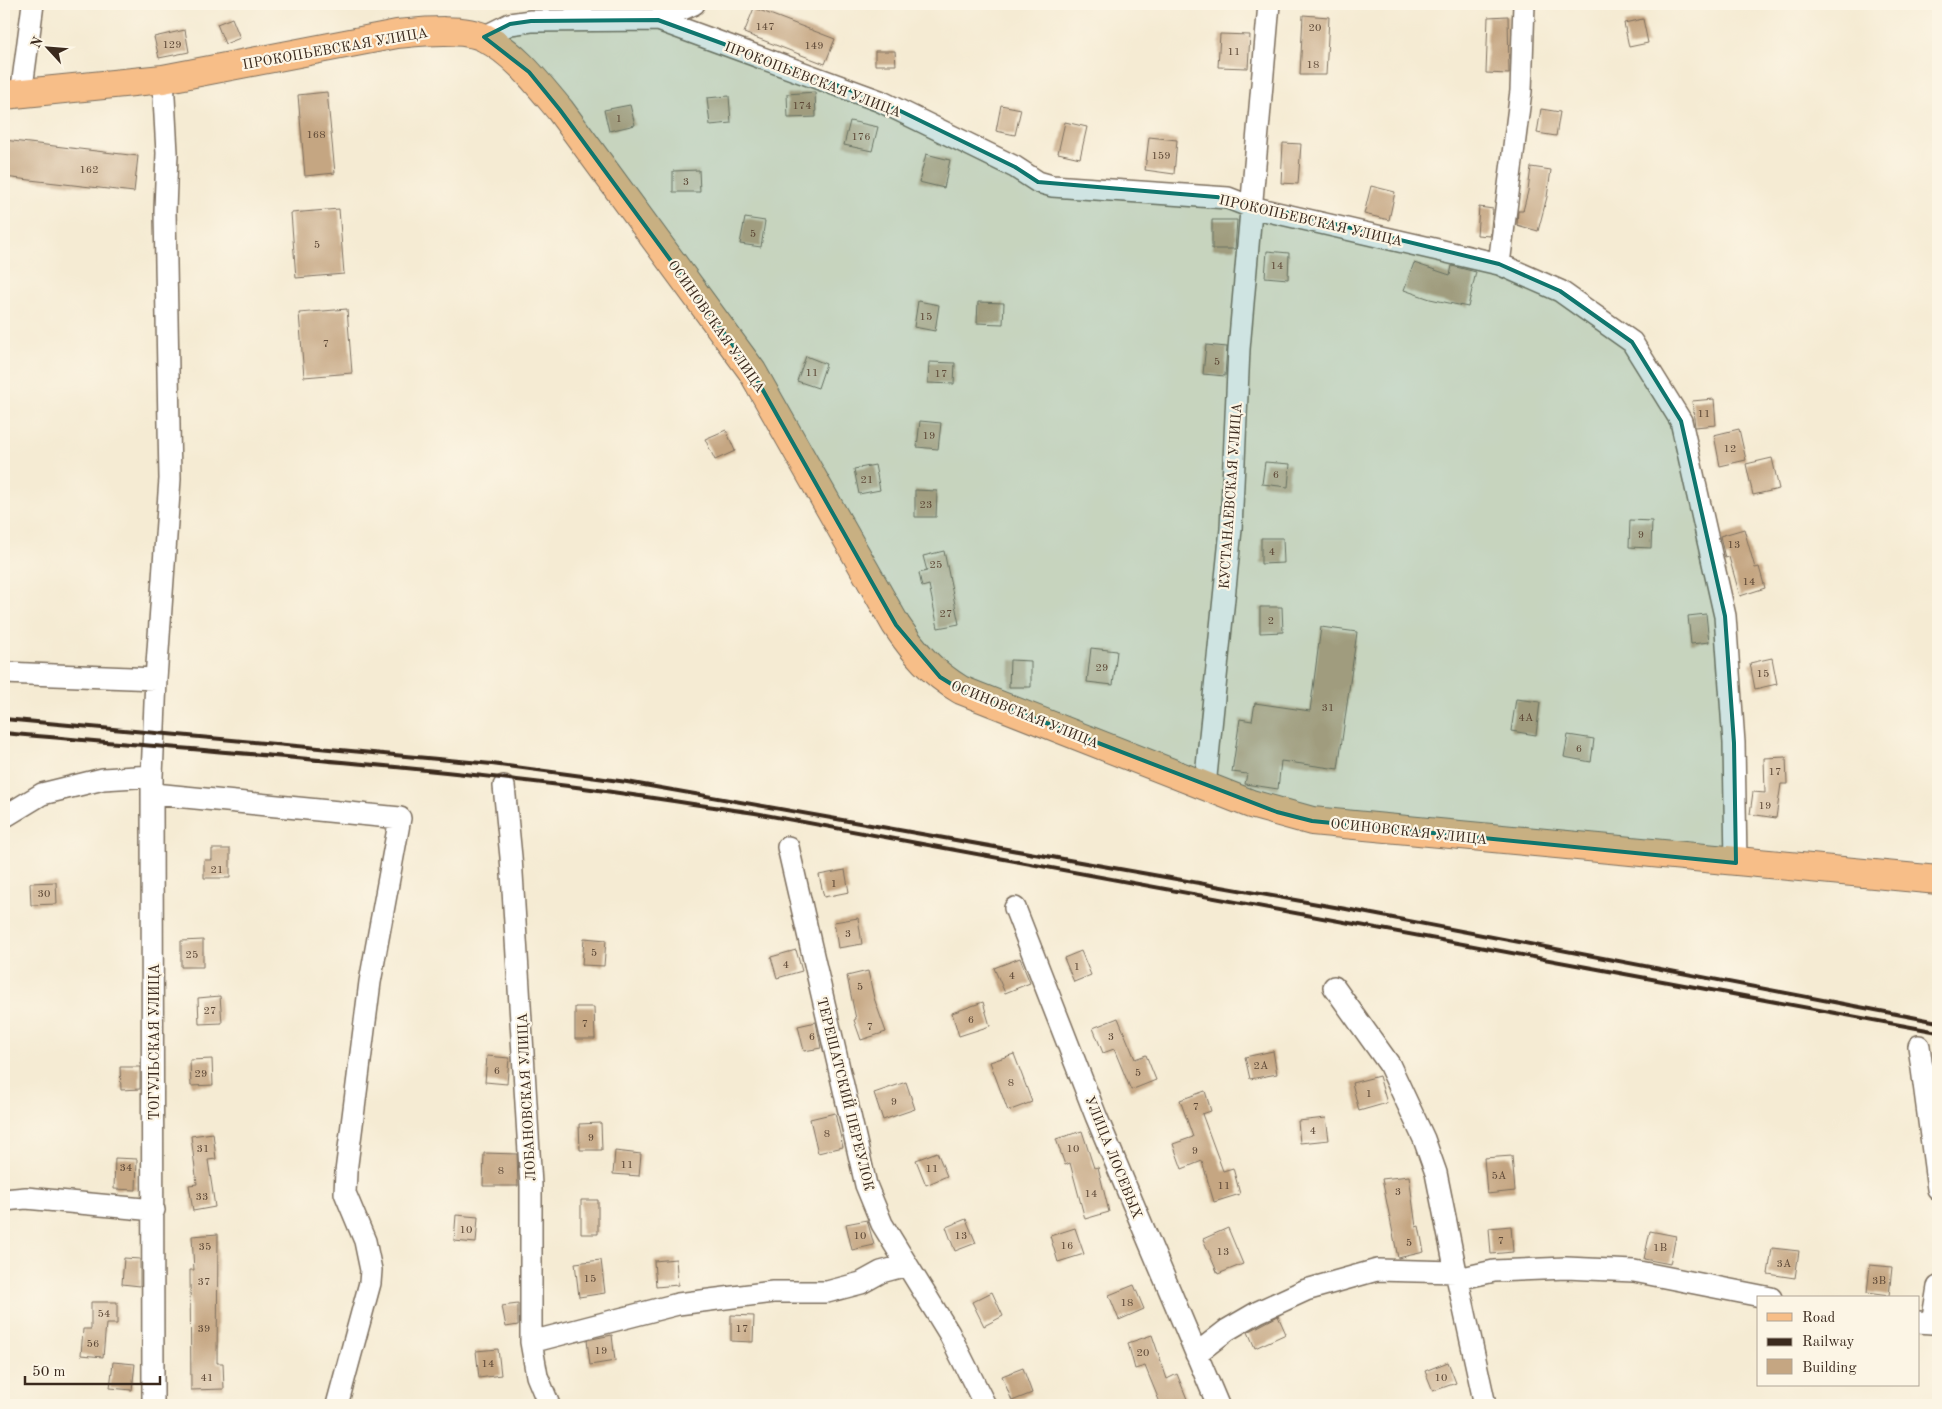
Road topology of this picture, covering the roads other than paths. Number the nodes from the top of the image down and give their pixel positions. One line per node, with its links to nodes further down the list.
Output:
1 (33, 4): 8 (street)
2 (694, 4): 5 (street)
3 (1270, 4): 9 (street, КУСТАНАЕВСКАЯ УЛИЦА)
4 (1524, 4): 10 (street)
5 (658, 20): 6 (street, ПРОКОПЬЕВСКАЯ УЛИЦА); 9 (street, ПРОКОПЬЕВСКАЯ УЛИЦА)
6 (484, 37): 7 (main road, ПРОКОПЬЕВСКАЯ УЛИЦА); 15 (main road, ОСИНОВСКАЯ УЛИЦА)
7 (163, 80): 8 (main road, ПРОКОПЬЕВСКАЯ УЛИЦА); 12 (street, ТОГУЛЬСКАЯ УЛИЦА)
8 (13, 95)
9 (1251, 207): 10 (street, ПРОКОПЬЕВСКАЯ УЛИЦА); 15 (street, КУСТАНАЕВСКАЯ УЛИЦА)
10 (1499, 264): 18 (street, ПРОКОПЬЕВСКАЯ УЛИЦА)
11 (4, 673): 12 (street)
12 (156, 679): 13 (street, ТОГУЛЬСКАЯ УЛИЦА)
13 (153, 785): 16 (street); 25 (street, ТОГУЛЬСКАЯ УЛИЦА); 35 (street)
14 (504, 786): 31 (street, ЛОБАНОВСКАЯ УЛИЦА)
15 (1205, 786): 18 (main road, ОСИНОВСКАЯ УЛИЦА)
16 (4, 817)
17 (788, 847): 26 (street, ТЕРЕШАТСКИЙ ПЕРЕУЛОК)
18 (1736, 863): 19 (main road, ОСИНОВСКАЯ УЛИЦА)
19 (1938, 880)
20 (1015, 908): 32 (street, УЛИЦА ЛОСЕВЫХ)
21 (1334, 986): 27 (street)
22 (1919, 1046): 23 (street)
23 (1938, 1189)
24 (4, 1200): 25 (street)
25 (154, 1210): 34 (street, ТОГУЛЬСКАЯ УЛИЦА)
26 (907, 1265): 31 (street); 37 (street, ТЕРЕШАТСКИЙ ПЕРЕУЛОК)
27 (1457, 1275): 29 (street); 32 (street); 38 (street)
28 (1938, 1287): 30 (street)
29 (1761, 1296)
30 (1920, 1322)
31 (531, 1342): 36 (street, ЛОБАНОВСКАЯ УЛИЦА)
32 (1196, 1354): 33 (street, УЛИЦА ЛОСЕВЫХ)
33 (1212, 1404)
34 (153, 1405)
35 (337, 1405)
36 (548, 1405)
37 (985, 1405)
38 (1485, 1405)

